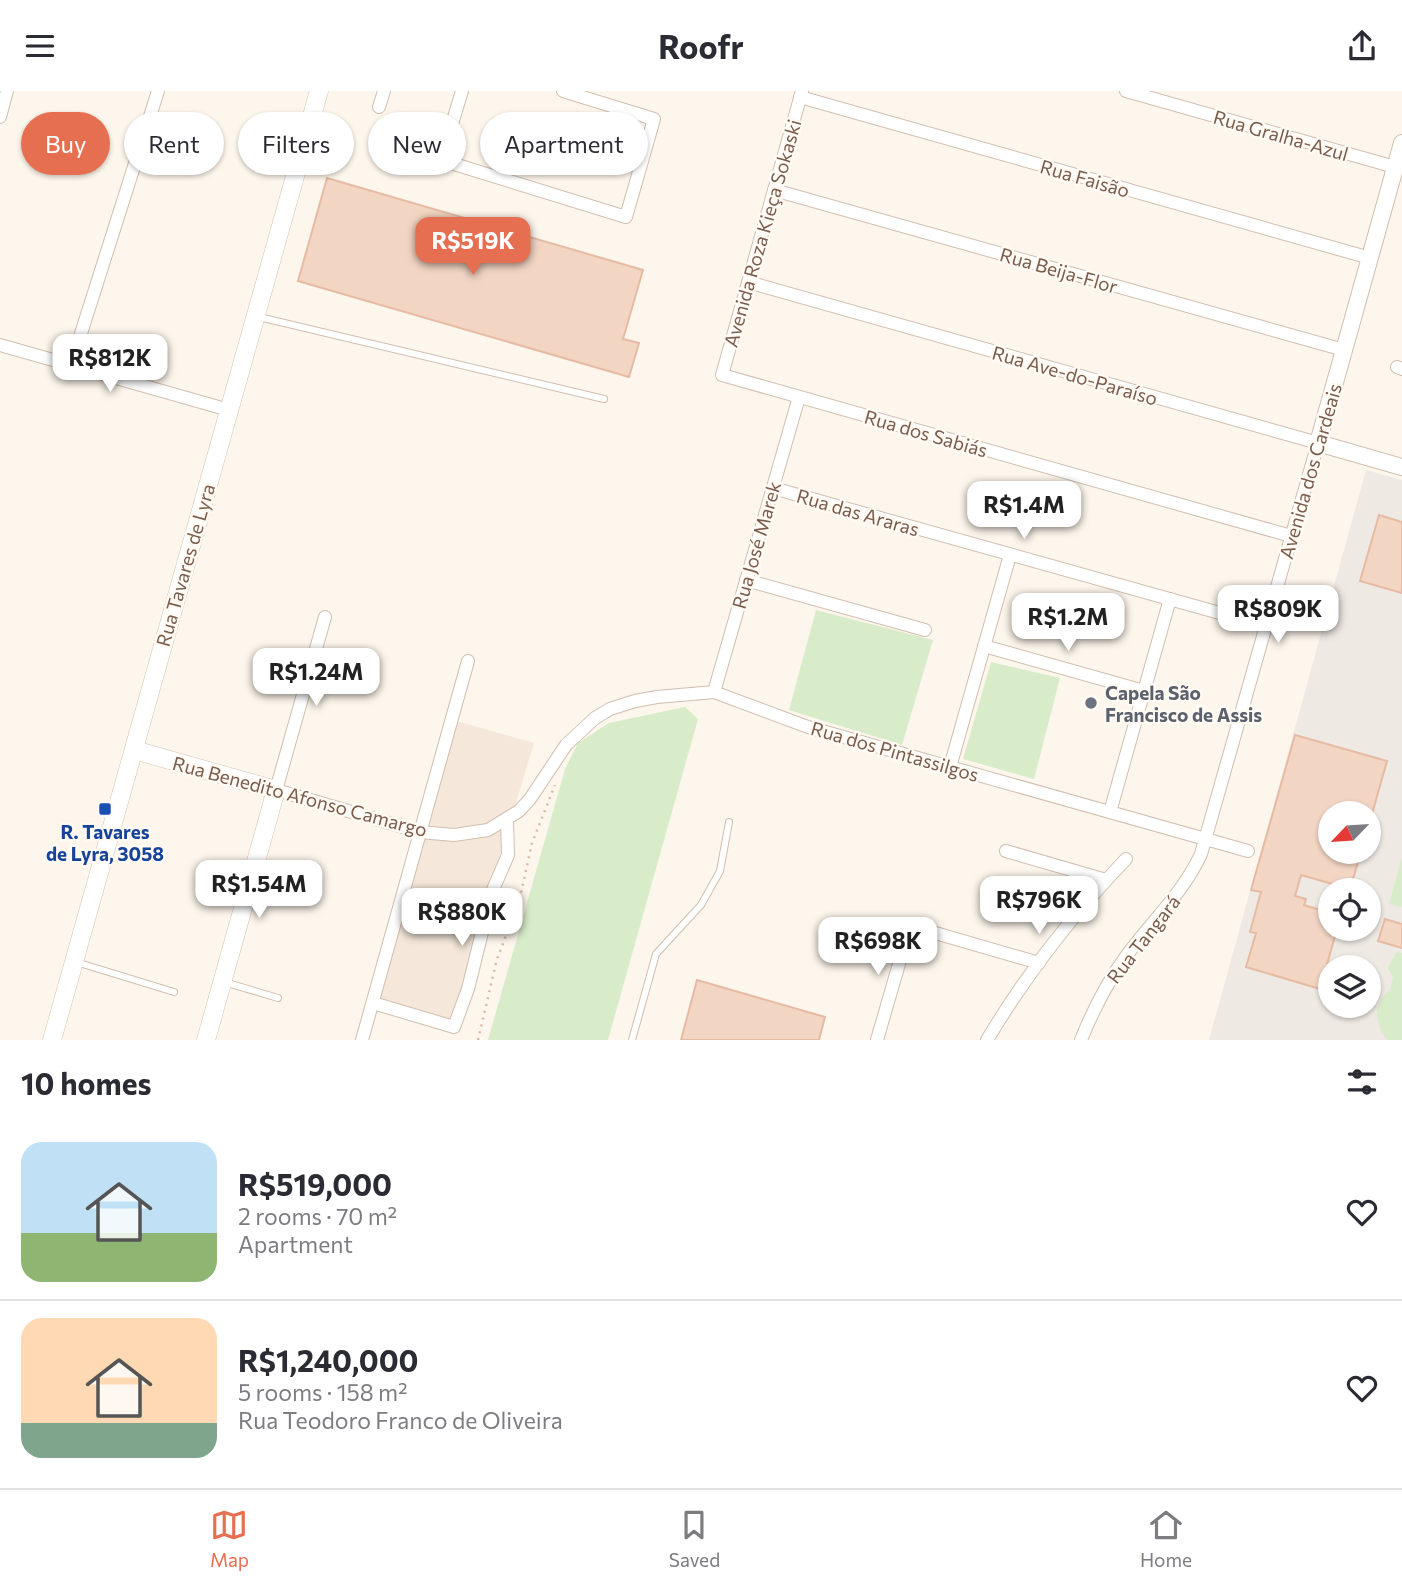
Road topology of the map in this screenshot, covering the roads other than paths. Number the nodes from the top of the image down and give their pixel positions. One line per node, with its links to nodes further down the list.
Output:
1 (7, 91): 10 (street)
2 (158, 91): 19 (street)
3 (319, 91): 16 (main road, Rua Tavares de Lyra)
4 (384, 91): 9 (street)
5 (462, 91): 6 (street)
6 (563, 91)
7 (1126, 91): 12 (street, Rua Gralha-Azul)
8 (801, 94): 13 (street, Avenida Roza Kieça Sokaski); 14 (street, Rua Faisão)
9 (379, 107)
10 (0, 117)
11 (1402, 143): 12 (street, Avenida dos Cardeais)
12 (1395, 167): 14 (street, Avenida dos Cardeais)
13 (774, 190): 15 (street, Avenida Roza Kieça Sokaski); 18 (street, Rua Beija-Flor)
14 (1370, 258): 18 (street, Avenida dos Cardeais)
15 (748, 282): 20 (street, Avenida Roza Kieça Sokaski); 24 (street, Rua Ave-do-Paraíso)
16 (256, 316): 22 (lane); 23 (main road, Rua Tavares de Lyra)
17 (0, 345): 19 (street)
18 (1344, 350): 24 (street, Avenida dos Cardeais)
19 (71, 365): 23 (street)
20 (722, 375): 21 (street, Rua dos Sabiás)
21 (799, 397): 26 (street, Rua José Marek); 27 (street, Rua dos Sabiás)
22 (604, 399)
23 (229, 410): 38 (main road, Rua Tavares de Lyra)
24 (1318, 443): 25 (street, Rua Ave-do-Paraíso); 27 (street, Avenida dos Cardeais)
25 (1402, 467)
26 (773, 488): 28 (street, Rua das Araras); 29 (street, Rua José Marek)
27 (1291, 536): 32 (street, Avenida dos Cardeais)
28 (1010, 555): 30 (street, Rua das Araras); 34 (street)
29 (746, 580): 33 (street); 37 (street, Rua José Marek)
30 (1170, 599): 32 (street, Rua das Araras); 36 (street)
31 (325, 617): 41 (street)
32 (1266, 626): 46 (street, Avenida dos Cardeais)
33 (925, 630)
34 (984, 646): 36 (street); 40 (street)
35 (467, 661): 45 (street)
36 (1144, 691): 42 (street)
37 (714, 692): 39 (street, Rua dos Pintassilgos); 40 (street, Rua dos Pintassilgos)
38 (134, 750): 41 (main road, Rua Benedito Afonso Camargo); 51 (main road, Rua Tavares de Lyra)
39 (559, 757): 43 (street, Rua Benedito Afonso Camargo)
40 (950, 767): 42 (street, Rua dos Pintassilgos)
41 (276, 790): 45 (street, Rua Benedito Afonso Camargo); 53 (main road)
42 (1110, 812): 46 (street, Rua dos Pintassilgos)
43 (507, 821): 45 (street, Rua Benedito Afonso Camargo); 56 (street)
44 (729, 822): 60 (lane)
45 (420, 832): 56 (street)
46 (1206, 839): 47 (street, Rua dos Pintassilgos); 63 (street, Rua Tangará)
47 (1248, 851)
48 (1006, 852): 50 (street)
49 (1126, 859): 50 (street)
50 (1105, 880): 52 (street)
51 (74, 961): 54 (lane); 57 (main road, Rua Tavares de Lyra)
52 (1040, 963): 61 (street); 62 (street)
53 (222, 981): 55 (lane); 58 (main road)
54 (174, 992)
55 (278, 998)
56 (373, 1003): 59 (street)
57 (52, 1040)
58 (206, 1040)
59 (362, 1040)
60 (632, 1040)
61 (877, 1040)
62 (987, 1040)
63 (1081, 1040)

